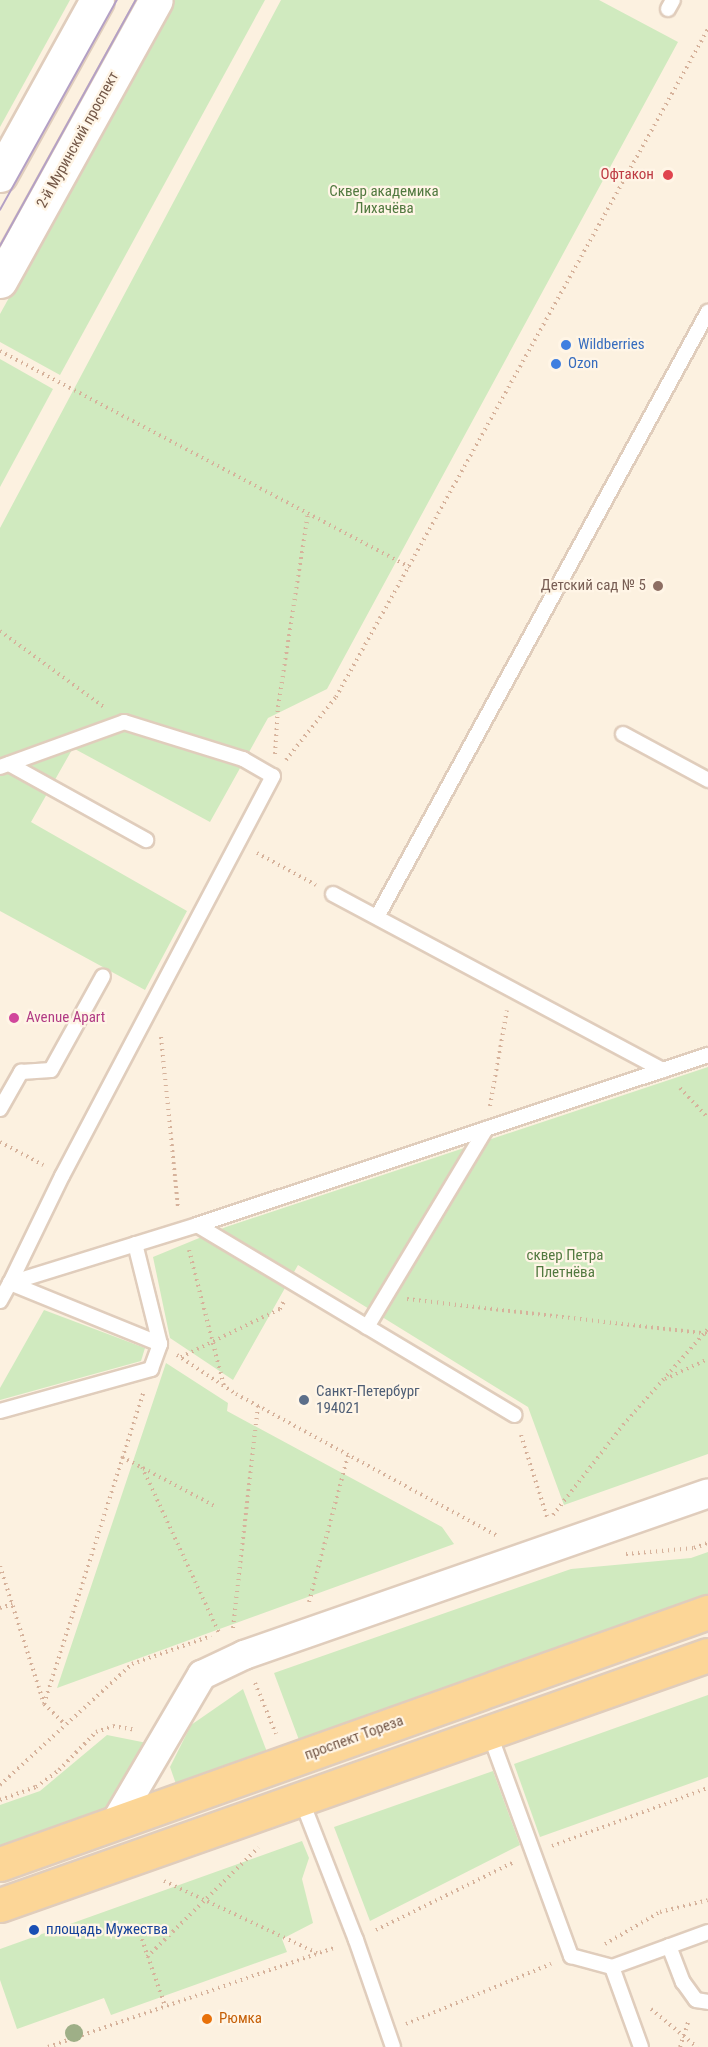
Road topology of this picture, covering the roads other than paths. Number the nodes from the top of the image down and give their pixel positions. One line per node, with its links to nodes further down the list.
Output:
1 (98, 0): 3 (main road)
2 (156, 0): 4 (main road, 2-й Муринский проспект)
3 (0, 175)
4 (0, 281)
5 (708, 312): 11 (lane)
6 (622, 734): 8 (lane)
7 (4, 765): 9 (lane); 19 (lane)
8 (708, 780)
9 (146, 840)
10 (333, 894): 11 (lane)
11 (377, 917): 14 (lane)
12 (103, 976): 15 (lane)
13 (708, 1055): 14 (lane)
14 (663, 1070): 16 (lane)
15 (0, 1109)
16 (486, 1129): 17 (lane); 21 (lane)
17 (190, 1227): 18 (lane); 21 (lane)
18 (135, 1245): 19 (lane); 22 (lane)
19 (10, 1283): 20 (lane); 22 (lane)
20 (0, 1301)
21 (368, 1327): 24 (lane)
22 (160, 1344): 23 (lane)
23 (0, 1411)
24 (514, 1415)
25 (708, 1493): 30 (street)
26 (708, 1612): 30 (main road, проспект Тореза)
27 (708, 1655): 28 (main road)
28 (489, 1732): 29 (main road); 35 (lane)
29 (301, 1799): 32 (main road); 37 (lane)
30 (115, 1823): 31 (main road, проспект Тореза)
31 (0, 1864)
32 (0, 1905)
33 (708, 1932): 34 (lane)
34 (669, 1946): 35 (lane); 36 (lane)
35 (612, 1967): 38 (lane)
36 (702, 2001)
37 (393, 2047)
38 (641, 2047)

